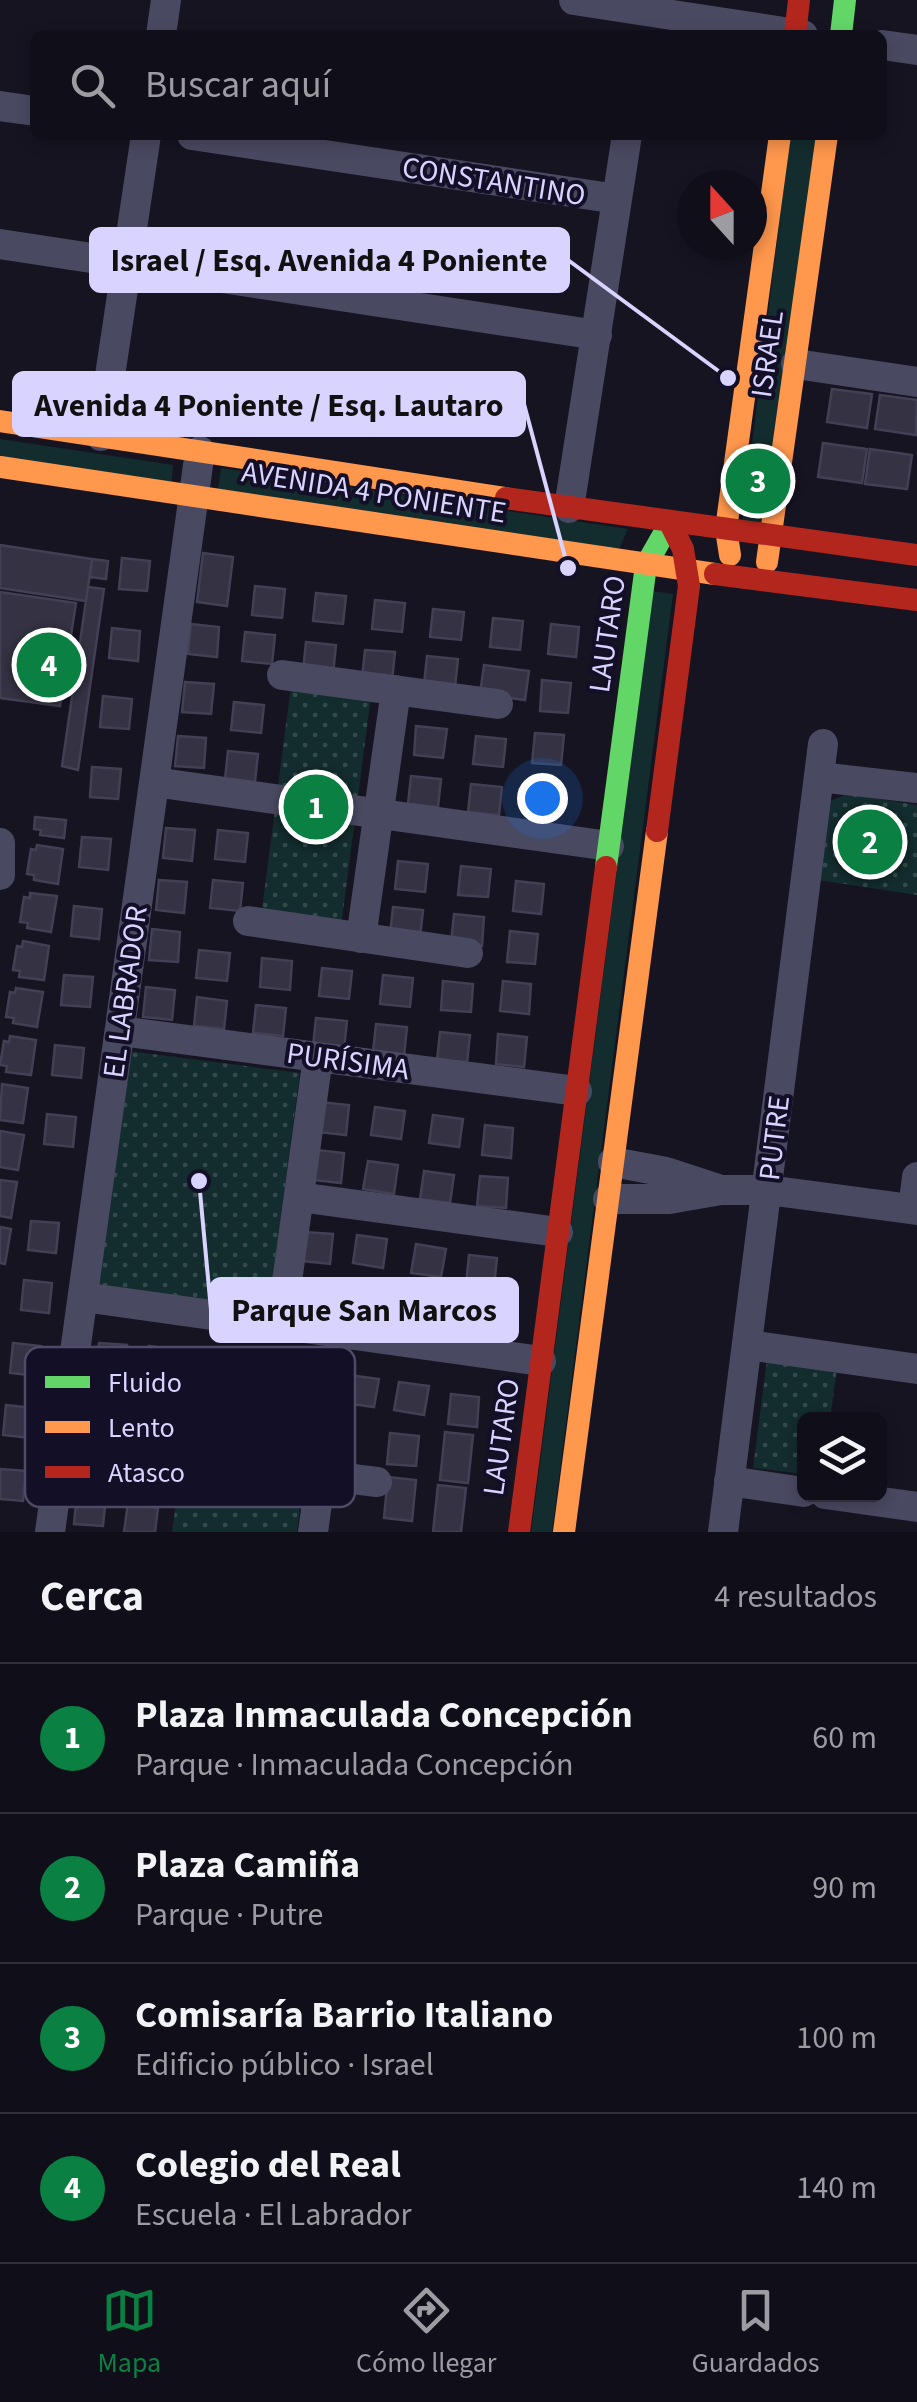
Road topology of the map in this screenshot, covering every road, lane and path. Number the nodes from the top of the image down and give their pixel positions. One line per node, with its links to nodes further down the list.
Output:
1 (166, 0): 6 (street)
2 (574, 0): 5 (street)
3 (799, 0): 8 (street)
4 (846, 0): 9 (street)
5 (645, 15): 7 (street)
6 (162, 30)
7 (763, 30)
8 (795, 30)
9 (842, 30)
10 (887, 46): 11 (street)
11 (917, 50)
12 (0, 106): 13 (street)
13 (30, 110)
14 (145, 140): 21 (street)
15 (225, 140): 19 (street, CONSTANTINO)
16 (626, 140): 19 (street)
17 (779, 140): 32 (street, ISRAEL)
18 (826, 140): 23 (street, ISRAEL)
19 (618, 200): 22 (street)
20 (0, 244): 21 (street)
21 (127, 263): 22 (street); 26 (street)
22 (597, 334): 30 (street)
23 (796, 364): 24 (street); 33 (street, ISRAEL)
24 (917, 382)
25 (0, 422): 26 (street, AVENIDA 4 PONIENTE)
26 (100, 436): 27 (street, AVENIDA 4 PONIENTE)
27 (200, 451): 29 (street, EL LABRADOR); 30 (street, AVENIDA 4 PONIENTE)
28 (0, 468): 29 (street, AVENIDA 4 PONIENTE)
29 (194, 495): 35 (street, AVENIDA 4 PONIENTE); 44 (street, EL LABRADOR)
30 (569, 508): 31 (street, AVENIDA 4 PONIENTE)
31 (670, 524): 32 (street, AVENIDA 4 PONIENTE); 35 (street, LAUTARO); 36 (street)
32 (726, 529): 33 (street, AVENIDA 4 PONIENTE); 37 (street)
33 (772, 536): 34 (street, AVENIDA 4 PONIENTE); 37 (street, ISRAEL)
34 (917, 555)
35 (646, 565): 36 (street, AVENIDA 4 PONIENTE); 48 (street, LAUTARO)
36 (688, 570): 37 (street, AVENIDA 4 PONIENTE); 51 (street)
37 (753, 577): 38 (street, AVENIDA 4 PONIENTE)
38 (917, 600)
39 (282, 675): 40 (street)
40 (396, 690): 41 (street); 46 (street)
41 (498, 704)
42 (823, 744): 43 (street, PUTRE)
43 (820, 777): 45 (street); 61 (street, PUTRE)
44 (154, 782): 46 (street); 55 (street, EL LABRADOR)
45 (917, 788)
46 (379, 813): 48 (street); 53 (street)
47 (0, 842): 49 (street)
48 (609, 846): 50 (street, LAUTARO)
49 (0, 876)
50 (602, 894): 51 (street); 57 (street, LAUTARO)
51 (648, 901): 58 (street)
52 (248, 921): 53 (street)
53 (361, 938): 54 (street)
54 (468, 953)
55 (120, 1030): 56 (street, PURÍSIMA); 66 (street, EL LABRADOR)
56 (318, 1057): 57 (street, PURÍSIMA); 62 (street)
57 (577, 1092): 65 (street, LAUTARO)
58 (613, 1162): 60 (street); 63 (street)
59 (917, 1176): 64 (street)
60 (721, 1190): 61 (street); 63 (street)
61 (768, 1190): 64 (street); 68 (street, PUTRE)
62 (300, 1197): 65 (street); 67 (street)
63 (608, 1199): 83 (street)
64 (915, 1210)
65 (558, 1232): 70 (street, LAUTARO)
66 (83, 1298): 67 (street); 69 (street, EL LABRADOR)
67 (281, 1325): 70 (street)
68 (748, 1344): 71 (street); 74 (street, PUTRE)
69 (76, 1347)
70 (541, 1361): 82 (street, LAUTARO)
71 (917, 1368)
72 (355, 1479): 73 (street)
73 (377, 1482)
74 (730, 1482): 75 (street); 84 (street, PUTRE)
75 (797, 1491)
76 (882, 1502): 79 (street)
77 (54, 1507): 80 (street, EL LABRADOR)
78 (317, 1507): 81 (street)
79 (917, 1507)
80 (50, 1532)
81 (314, 1532)
82 (519, 1532)
83 (564, 1532)
84 (723, 1532)

